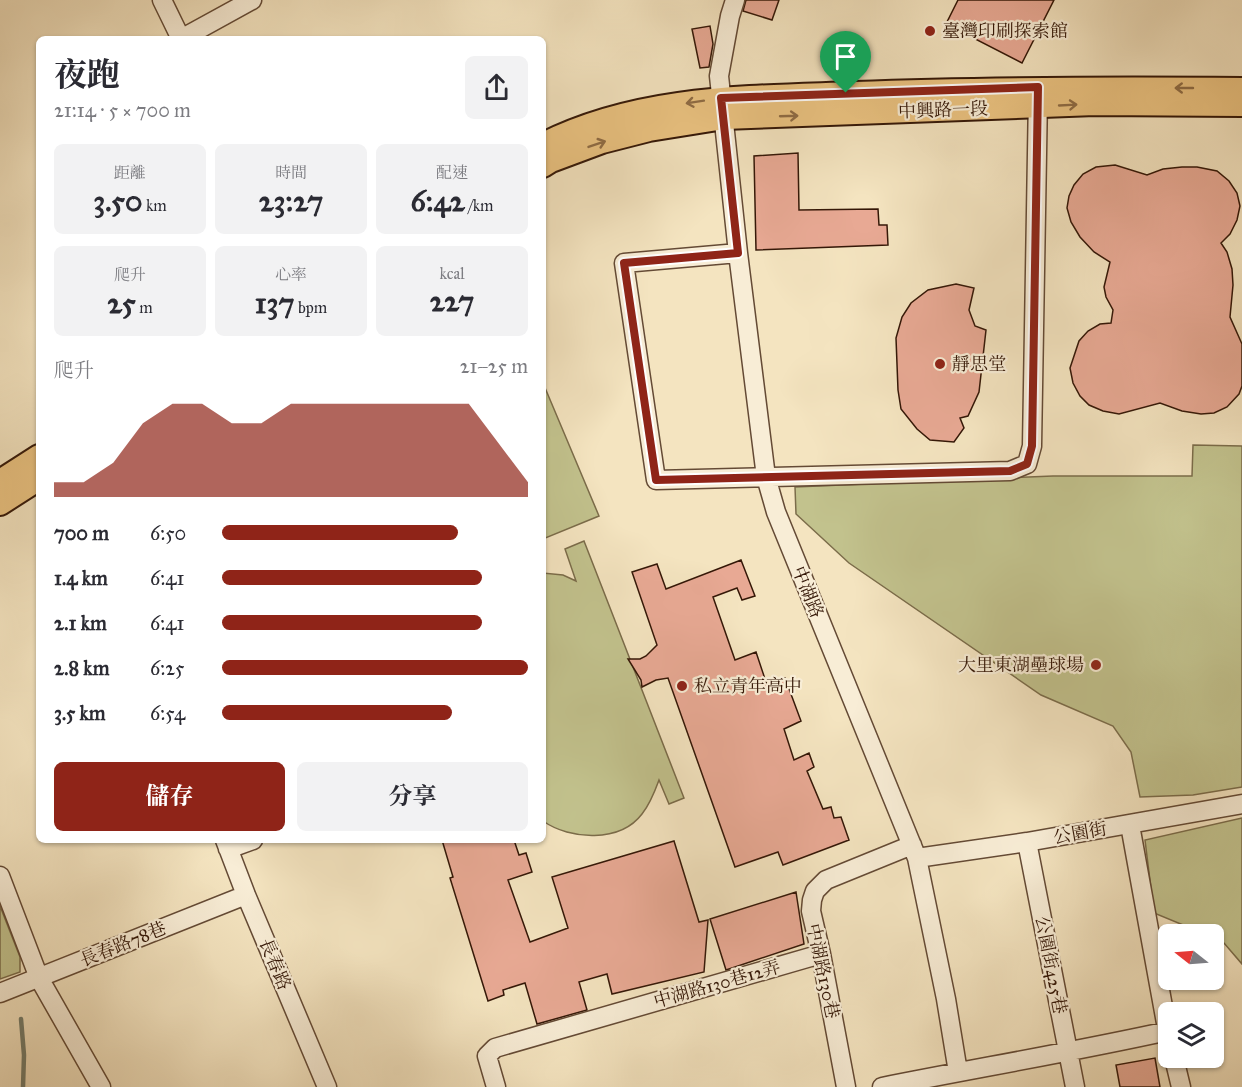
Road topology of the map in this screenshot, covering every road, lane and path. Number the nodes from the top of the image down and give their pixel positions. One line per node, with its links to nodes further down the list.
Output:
1 (162, 0): 4 (street)
2 (252, 0): 5 (street)
3 (735, 0): 9 (street, 中湖路)
4 (180, 36)
5 (186, 36)
6 (1242, 88): 7 (main road, 中興路一段, one-way to 7)
7 (1038, 97): 8 (main road, 中興路一段, one-way to 8); 9 (main road, 中興路一段); 14 (street)
8 (1242, 105)
9 (723, 108): 10 (main road, 中興路一段, one-way to 10); 11 (main road, 中興路一段, one-way to 9); 12 (street, 中湖路)
10 (546, 143)
11 (546, 164)
12 (738, 253): 14 (street, 中湖路); 14 (street)
13 (36, 458): 15 (main road)
14 (766, 477): 22 (street, 中湖路)
15 (0, 481)
16 (36, 481): 17 (main road)
17 (0, 504)
18 (1242, 804): 19 (street, 公園街)
19 (1130, 825): 20 (street, 公園街); 28 (street)
20 (1027, 843): 22 (street, 公園街); 30 (street, 公園街425巷)
21 (227, 844): 24 (street, 長春路)
22 (914, 852): 25 (street, 中湖路130巷); 32 (street, 中湖路)
23 (0, 876): 26 (street)
24 (246, 895): 26 (street, 長春路78巷); 34 (street, 長春路)
25 (821, 954): 35 (street, 中湖路130巷12弄); 36 (street, 中湖路130巷)
26 (39, 978): 27 (street, 長春路78巷); 33 (street)
27 (0, 993)
28 (1162, 1002)
29 (1158, 1035): 30 (street)
30 (1069, 1053): 32 (street); 38 (street, 公園街425巷)
31 (1176, 1068): 39 (street)
32 (958, 1071): 37 (street)
33 (101, 1087)
34 (327, 1087)
35 (496, 1087)
36 (846, 1087)
37 (882, 1087)
38 (1075, 1087)
39 (1181, 1087)

